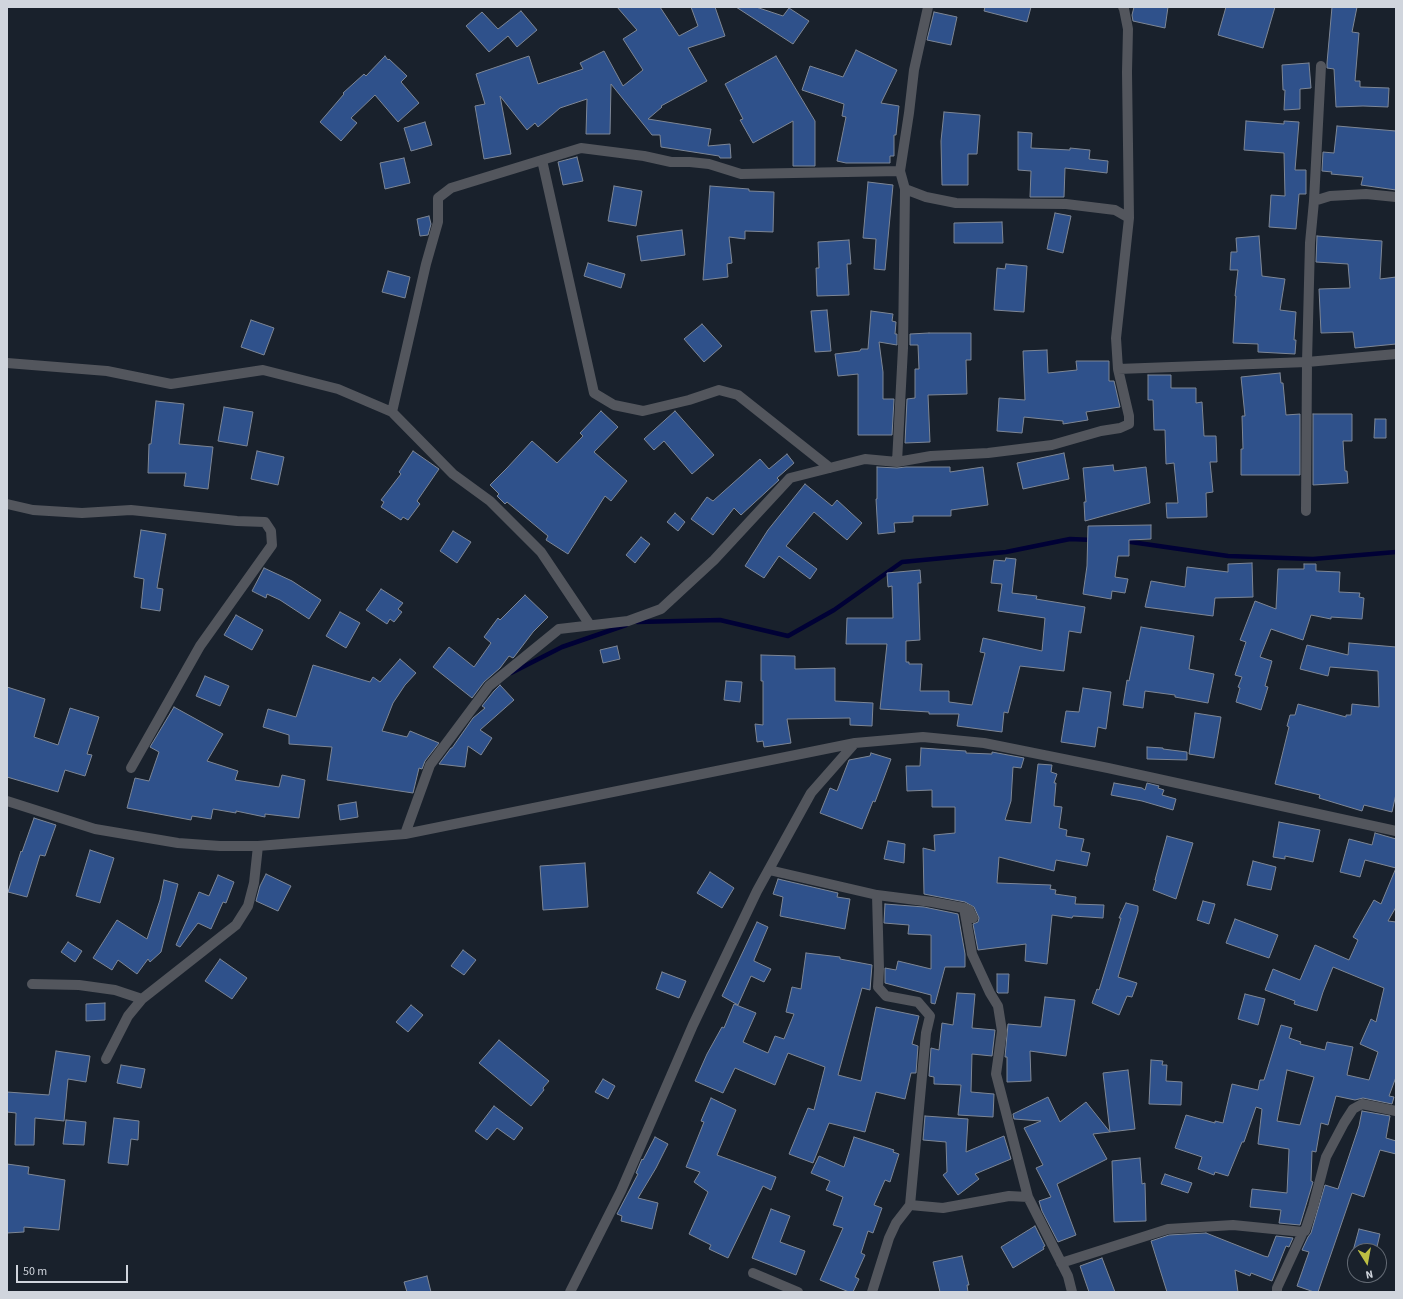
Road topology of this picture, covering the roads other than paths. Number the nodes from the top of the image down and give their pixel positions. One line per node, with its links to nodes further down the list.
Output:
1 (928, 7): 5 (street)
2 (1123, 7): 9 (street)
3 (1321, 66): 8 (street)
4 (542, 160): 5 (street); 14 (street); 16 (street)
5 (900, 171): 6 (street)
6 (905, 189): 9 (street); 15 (street)
7 (1396, 197): 8 (street)
8 (1314, 201): 11 (street)
9 (1129, 218): 13 (street)
10 (1396, 354): 11 (street)
11 (1307, 362): 13 (street); 18 (street)
12 (7, 363): 14 (street)
13 (1118, 369): 15 (street)
14 (392, 412): 19 (street)
15 (897, 462): 16 (street)
16 (830, 468): 19 (street)
17 (7, 504): 21 (street)
18 (1306, 511)
19 (590, 625): 24 (street)
20 (855, 743): 23 (street); 24 (street); 26 (street)
21 (131, 768)
22 (7, 802): 25 (street)
23 (1396, 831)
24 (405, 834): 25 (street)
25 (258, 846): 31 (street)
26 (768, 870): 27 (street); 39 (street)
27 (877, 895): 28 (street); 35 (street)
28 (964, 908): 29 (street); 34 (street)
29 (973, 918)
30 (32, 984): 31 (street)
31 (142, 999): 32 (street)
32 (106, 1059)
33 (1396, 1111): 36 (street)
34 (1028, 1197): 35 (street); 37 (street)
35 (910, 1205): 41 (street)
36 (1303, 1232): 37 (street); 43 (street)
37 (1062, 1263): 42 (street)
38 (753, 1273): 40 (street)
39 (570, 1292)
40 (798, 1292)
41 (872, 1292)
42 (1072, 1292)
43 (1277, 1292)

